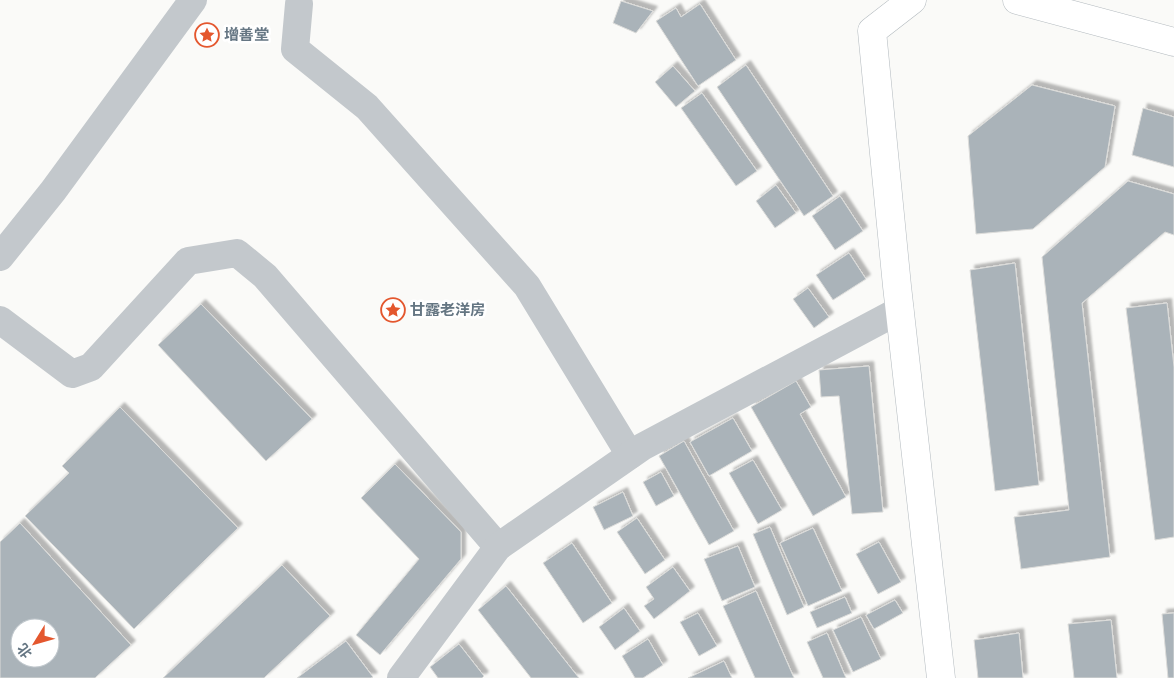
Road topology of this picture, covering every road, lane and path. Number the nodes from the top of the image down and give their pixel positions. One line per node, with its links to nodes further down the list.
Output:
1 (192, 0): 6 (street)
2 (912, 0): 7 (street)
3 (1017, 0): 5 (street)
4 (299, 1): 9 (street)
5 (1174, 42)
6 (0, 257)
7 (900, 310): 9 (street); 12 (street)
8 (0, 320): 10 (street)
9 (630, 455): 10 (street)
10 (498, 547): 11 (street)
11 (401, 678)
12 (941, 678)

